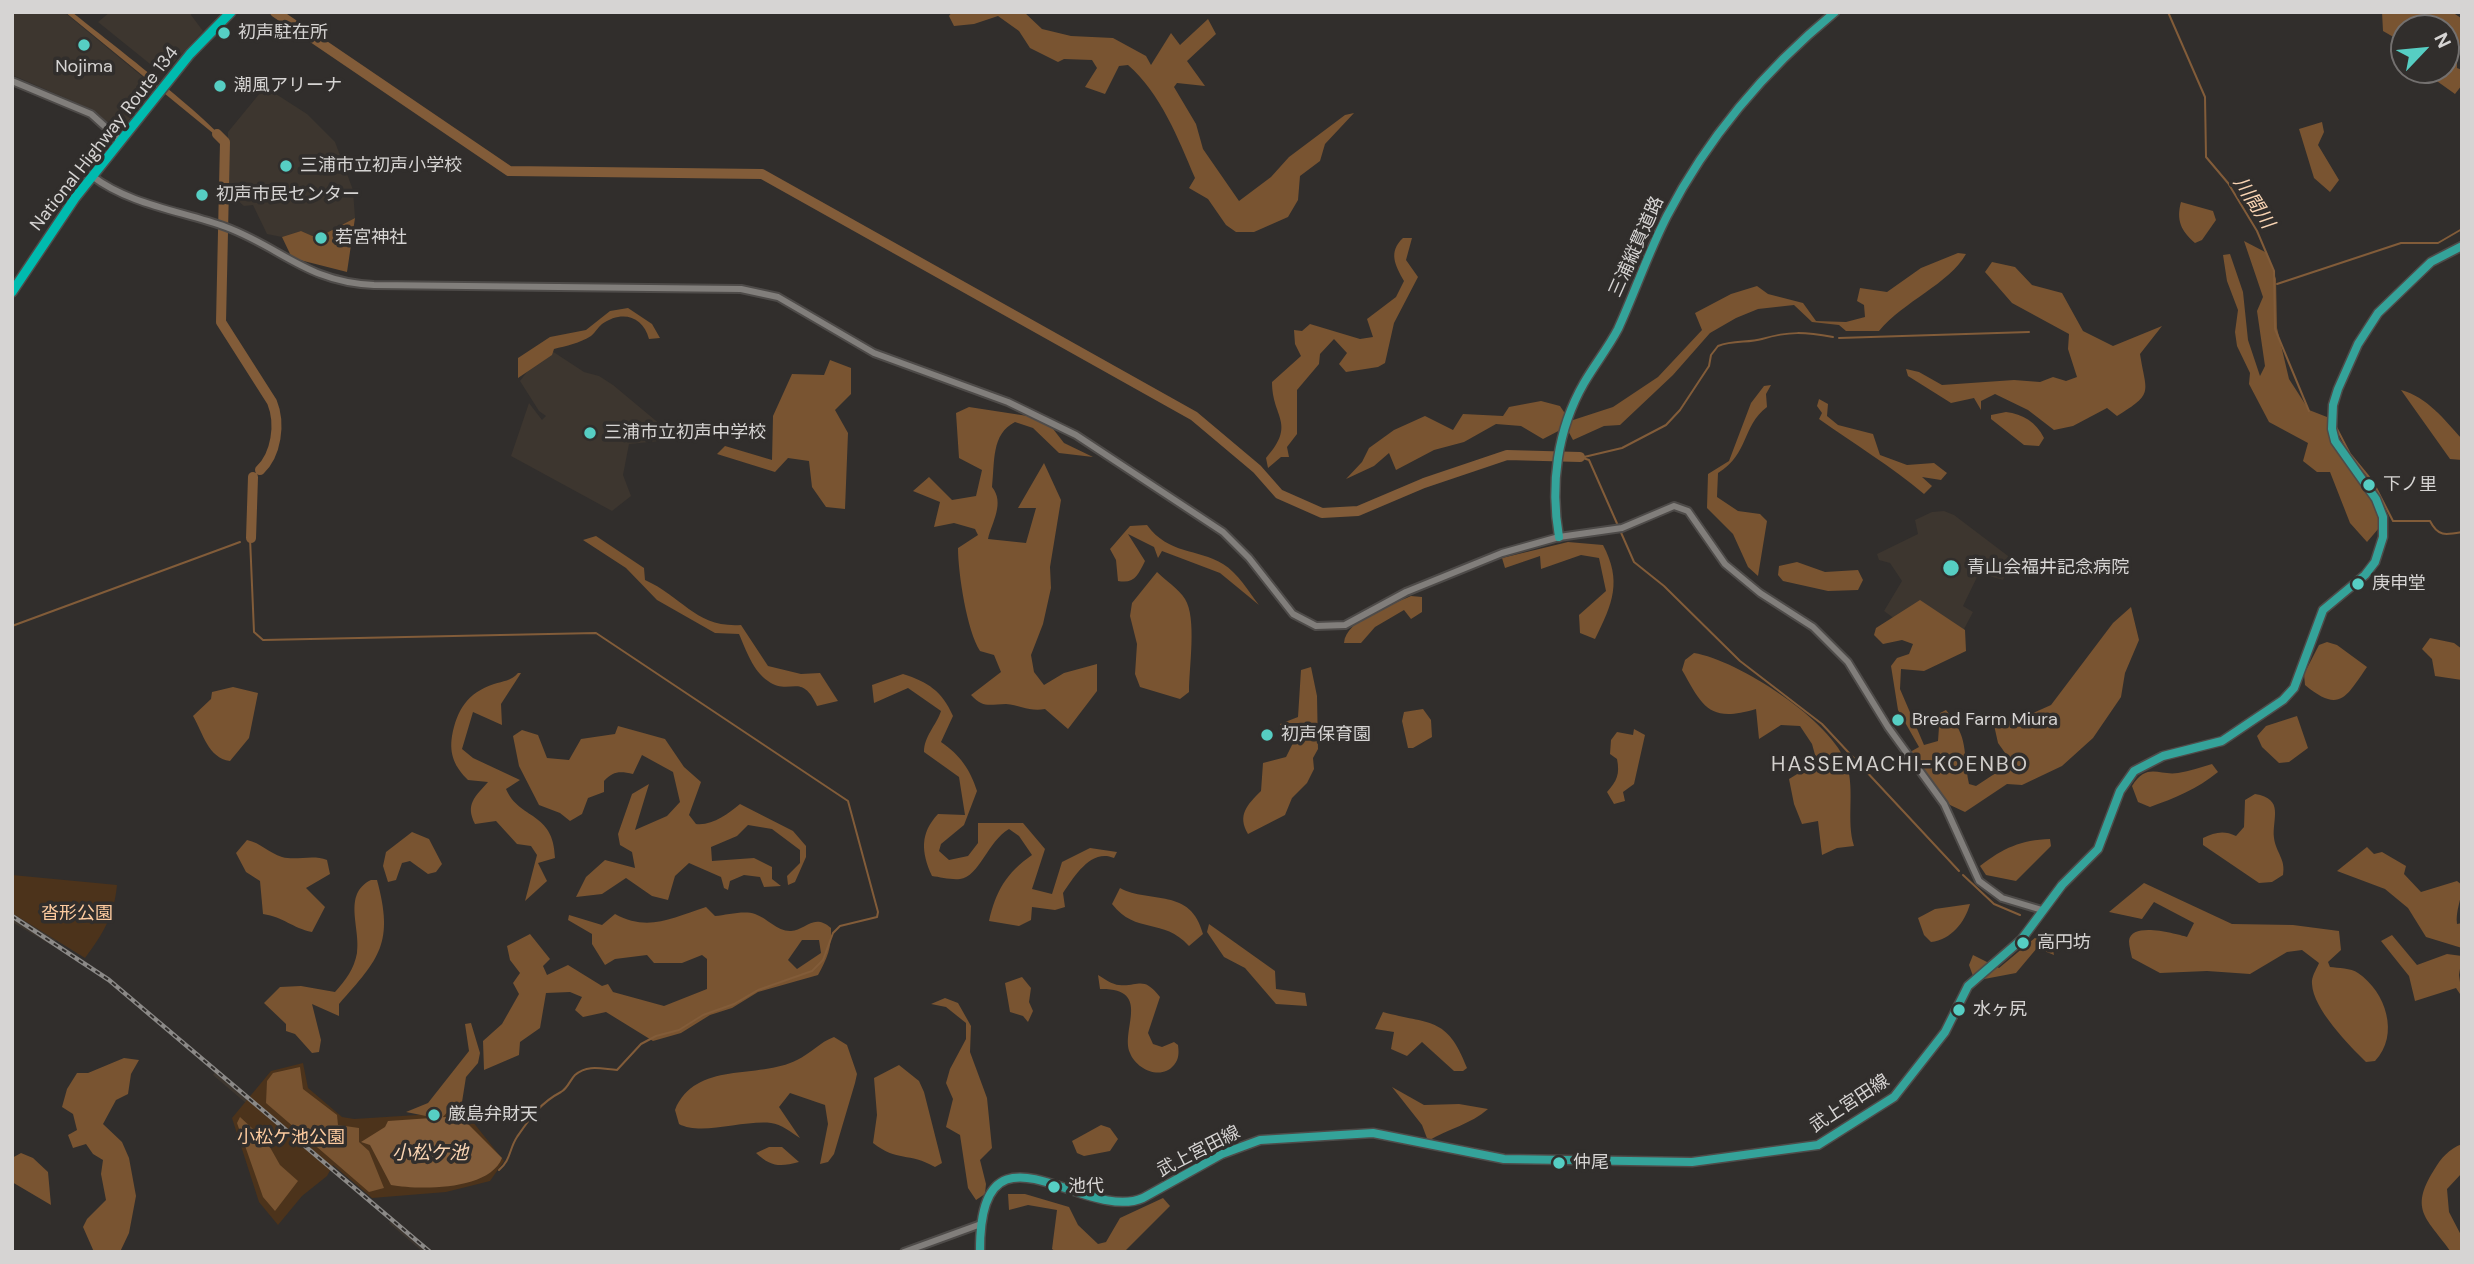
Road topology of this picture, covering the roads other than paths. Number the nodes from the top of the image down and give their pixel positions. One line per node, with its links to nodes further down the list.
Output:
1 (231, 12): 4 (highway, National Highway Route 134)
2 (1835, 12): 8 (main road, 三浦縦貫道路)
3 (12, 81): 4 (street)
4 (121, 141): 5 (highway, National Highway Route 134)
5 (92, 176): 7 (highway, National Highway Route 134); 8 (street)
6 (2462, 246): 9 (main road, 武上宮田線)
7 (12, 292)
8 (1559, 537): 9 (street)
9 (2042, 910): 10 (main road, 武上宮田線)
10 (981, 1224): 11 (street); 12 (main road, 武上宮田線)
11 (904, 1252)
12 (980, 1252)

